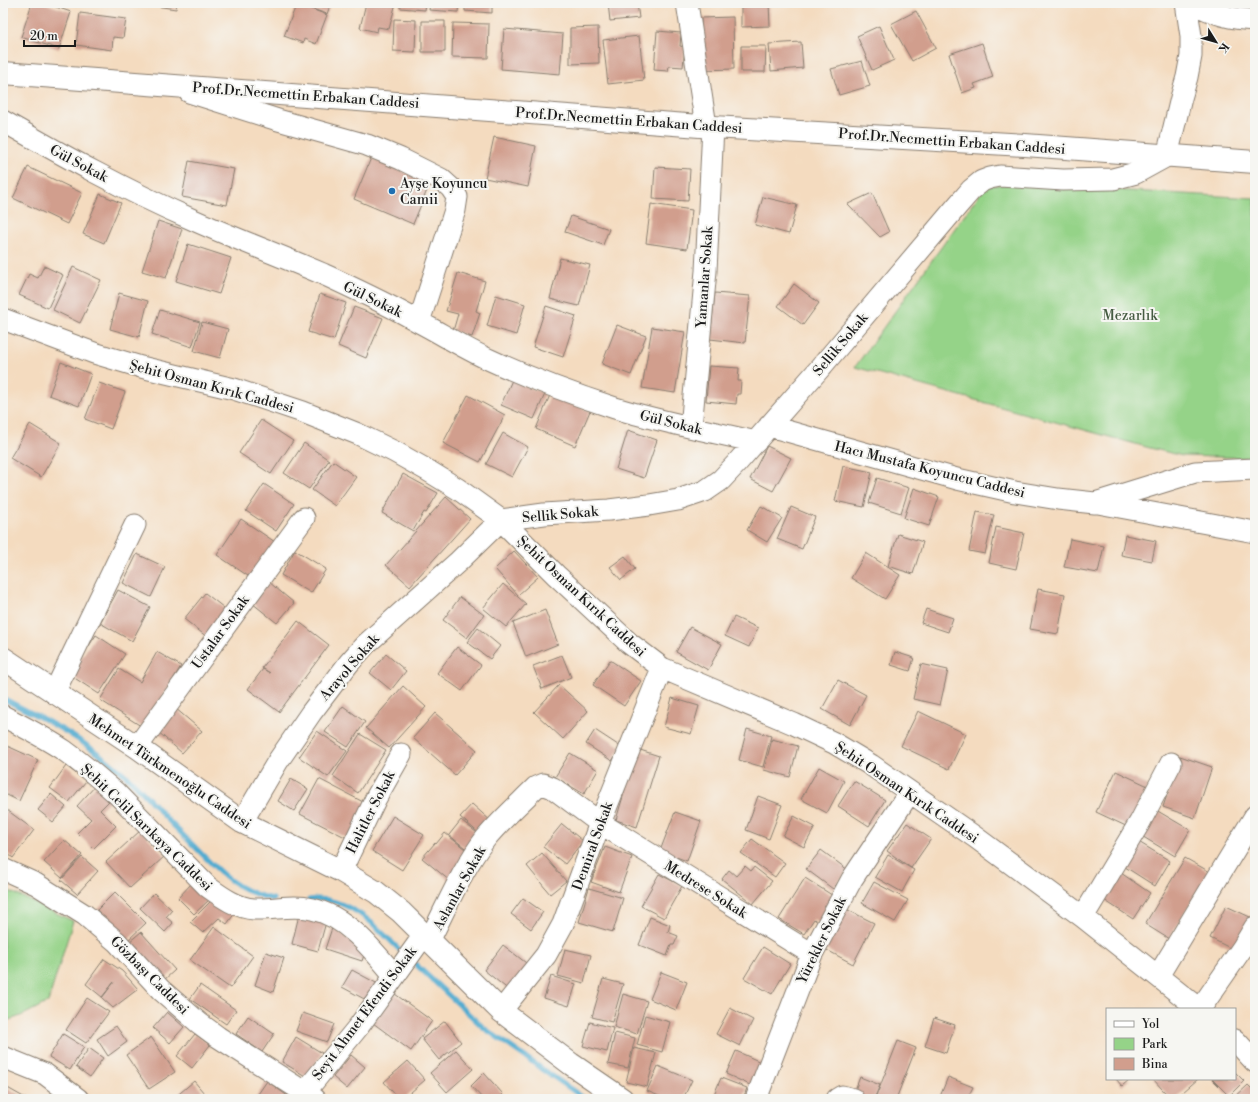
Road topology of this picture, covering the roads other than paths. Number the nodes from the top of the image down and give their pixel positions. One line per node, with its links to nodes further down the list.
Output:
1 (687, 3): 8 (street, Yamanlar Sokak)
2 (1186, 3): 9 (street)
3 (1192, 3): 4 (street)
4 (1255, 20)
5 (3, 73): 6 (main road, Prof.Dr.Necmettin Erbakan Caddesi)
6 (167, 84): 8 (main road, Prof.Dr.Necmettin Erbakan Caddesi); 12 (street)
7 (3, 121): 12 (street, Gül Sokak)
8 (709, 126): 9 (main road, Prof.Dr.Necmettin Erbakan Caddesi); 14 (street, Yamanlar Sokak)
9 (1167, 156): 10 (main road, Prof.Dr.Necmettin Erbakan Caddesi); 13 (street, Sellik Sokak)
10 (1255, 162)
11 (3, 319): 19 (street, Şehit Osman Kırık Caddesi)
12 (419, 322): 14 (street, Gül Sokak)
13 (769, 426): 15 (street, Sellik Sokak); 17 (street, Hacı Mustafa Koyuncu Caddesi)
14 (691, 427): 15 (street, Gül Sokak)
15 (756, 442): 19 (street, Sellik Sokak)
16 (1255, 469): 17 (street, Hacı Mustafa Koyuncu Caddesi)
17 (1095, 503): 21 (street)
18 (304, 518): 26 (street, Ustalar Sokak)
19 (501, 520): 23 (street, Şehit Osman Kırık Caddesi); 31 (street, Arayol Sokak)
20 (135, 525): 24 (street)
21 (1255, 532)
22 (3, 658): 24 (main road, Mehmet Türkmenoğlu Caddesi)
23 (662, 668): 29 (street, Şehit Osman Kırık Caddesi); 32 (street, Demiral Sokak)
24 (54, 693): 26 (main road, Mehmet Türkmenoğlu Caddesi)
25 (3, 716): 39 (street, Şehit Celil Sarıkaya Caddesi)
26 (137, 747): 31 (main road, Mehmet Türkmenoğlu Caddesi)
27 (401, 754): 34 (street, Halitler Sokak)
28 (1171, 763): 35 (street)
29 (910, 792): 35 (street, Şehit Osman Kırık Caddesi); 38 (street, Yürekler Sokak)
30 (1255, 816): 40 (street)
31 (242, 822): 34 (main road, Mehmet Türkmenoğlu Caddesi)
32 (600, 824): 37 (street, Aslanlar Sokak); 38 (street, Medrese Sokak); 43 (street, Demiral Sokak)
33 (3, 869): 47 (street, Gözbaşı Caddesi)
34 (341, 871): 37 (main road, Mehmet Türkmenoğlu Caddesi)
35 (1083, 917): 40 (street, Şehit Osman Kırık Caddesi)
36 (1255, 927): 42 (street)
37 (422, 941): 39 (street, Seyit Ahmet Efendi Sokak); 43 (main road, Mehmet Türkmenoğlu Caddesi)
38 (812, 954): 50 (street, Yürekler Sokak)
39 (397, 971): 47 (street, Seyit Ahmet Efendi Sokak)
40 (1158, 976): 41 (street, Şehit Osman Kırık Caddesi)
41 (1199, 1008)
42 (1201, 1008)
43 (501, 1011): 49 (main road, Mehmet Türkmenoğlu Caddesi)
44 (1236, 1041): 46 (street)
45 (3, 1056): 48 (street)
46 (1255, 1062)
47 (306, 1096)
48 (78, 1099)
49 (622, 1099)
50 (756, 1099)
51 (837, 1099): 52 (street)
52 (853, 1099)

